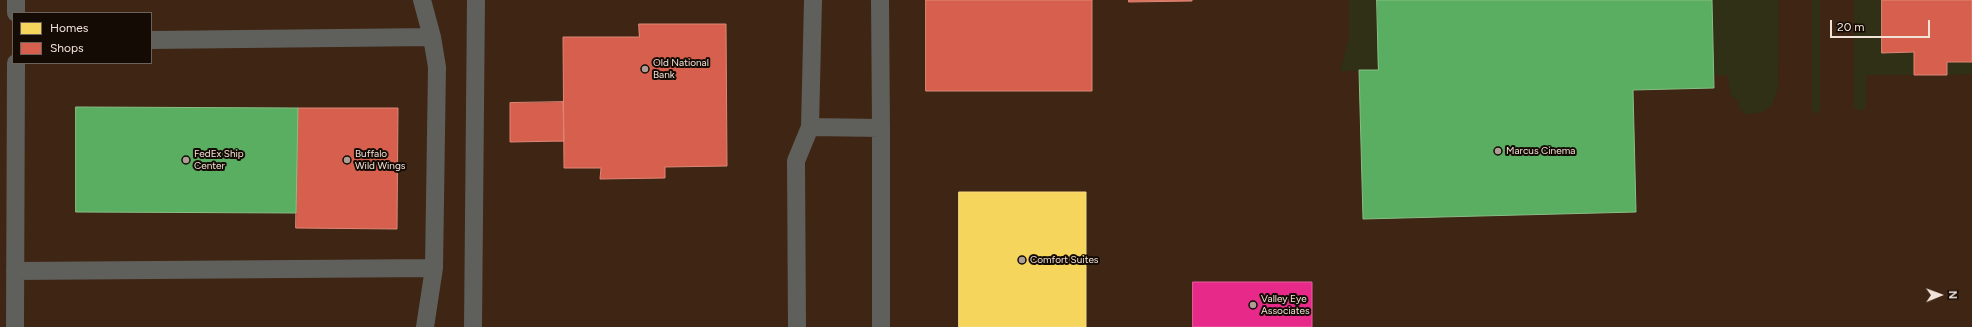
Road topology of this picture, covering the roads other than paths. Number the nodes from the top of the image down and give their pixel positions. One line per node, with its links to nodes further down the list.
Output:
1 (16, 0): 6 (lane)
2 (422, 0): 7 (lane)
3 (476, 0): 16 (lane)
4 (813, 0): 10 (lane)
5 (880, 0): 11 (lane)
6 (16, 12)
7 (432, 37): 8 (lane); 12 (lane)
8 (152, 40)
9 (16, 64): 13 (lane)
10 (810, 127): 11 (lane); 17 (lane)
11 (881, 128): 18 (lane)
12 (434, 268): 13 (lane); 15 (lane)
13 (15, 271): 14 (lane)
14 (15, 327)
15 (425, 327)
16 (473, 327)
17 (797, 327)
18 (881, 327)

